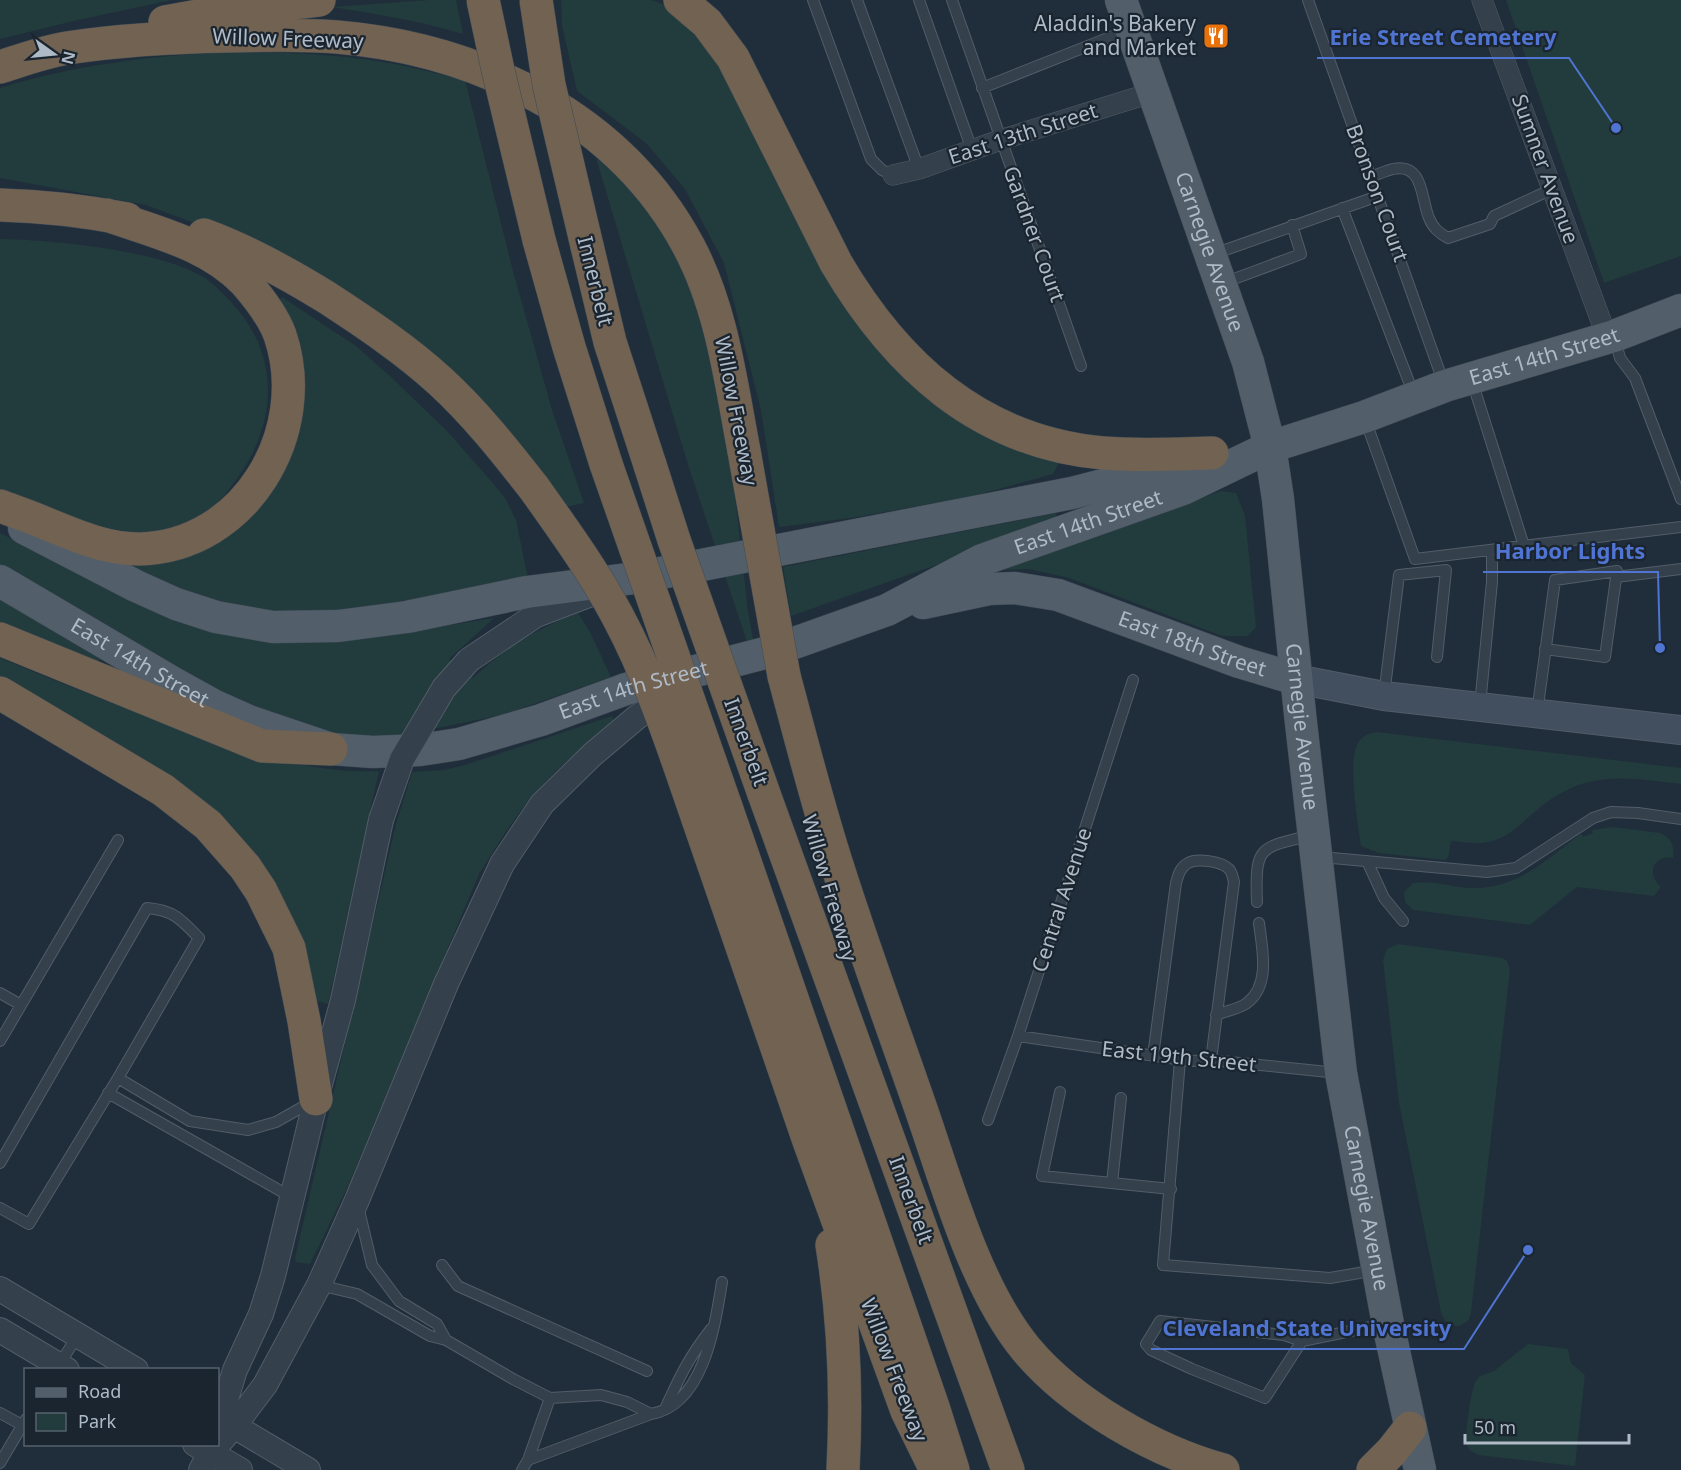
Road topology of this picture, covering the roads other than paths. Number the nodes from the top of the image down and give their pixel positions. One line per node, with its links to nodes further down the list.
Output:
1 (319, 0): 12 (highway)
2 (483, 0): 62 (highway, Innerbelt, bridge)
3 (536, 0): 97 (highway, Innerbelt, bridge)
4 (681, 0): 35 (highway)
5 (813, 0): 19 (lane)
6 (857, 0): 18 (lane)
7 (919, 0): 17 (lane)
8 (952, 0): 14 (lane, Gardner Court)
9 (1308, 0): 20 (lane, Bronson Court)
10 (1482, 0): 21 (street, Sumner Avenue)
11 (1126, 14): 14 (lane); 15 (main road, Carnegie Avenue)
12 (65, 49): 13 (highway, Willow Freeway); 52 (highway, Willow Freeway, bridge)
13 (0, 67)
14 (982, 88): 16 (lane, Gardner Court)
15 (1154, 92): 16 (street, East 13th Street); 27 (main road, Carnegie Avenue)
16 (1000, 140): 17 (street, East 13th Street); 30 (lane, Gardner Court)
17 (972, 150): 18 (street, East 13th Street)
18 (919, 169): 19 (street, East 13th Street)
19 (893, 175)
20 (1371, 177): 21 (lane); 22 (lane, Bronson Court)
21 (1552, 189): 29 (street, Sumner Avenue)
22 (1378, 196): 24 (lane); 31 (lane, Bronson Court)
23 (0, 205): 25 (highway, Willow Freeway)
24 (1342, 208): 26 (lane); 32 (lane)
25 (107, 215): 37 (highway); 62 (highway, Willow Freeway, bridge)
26 (1292, 225): 27 (lane); 27 (lane)
27 (1215, 270): 34 (main road, Carnegie Avenue)
28 (1680, 313): 29 (main road, East 14th Street)
29 (1611, 337): 31 (main road, East 14th Street); 36 (lane)
30 (1081, 366)
31 (1458, 382): 32 (main road, East 14th Street); 40 (lane, Bronson Court)
32 (1414, 398): 33 (main road, East 14th Street)
33 (1364, 417): 34 (main road, East 14th Street); 42 (lane)
34 (1270, 447): 35 (main road, East 14th Street); 48 (main road, East 14th Street); 53 (main road, Carnegie Avenue)
35 (1212, 453): 46 (main road, East 14th Street)
36 (1681, 499)
37 (0, 507)
38 (0, 514): 46 (main road, East 14th Street)
39 (1681, 527): 40 (lane)
40 (1524, 546): 41 (lane)
41 (1492, 550): 42 (lane); 57 (lane)
42 (1448, 555): 44 (lane)
43 (1681, 569): 45 (lane)
44 (1446, 570): 51 (lane); 56 (lane)
45 (1616, 577): 50 (lane); 50 (lane)
46 (635, 578): 83 (street, bridge)
47 (0, 581): 60 (main road, East 14th Street)
48 (887, 610): 52 (main road, East 14th Street); 53 (main road, East 18th Street)
49 (0, 639): 60 (highway)
50 (1545, 649): 58 (lane)
51 (1437, 657)
52 (777, 664): 60 (main road, East 14th Street); 61 (highway, Willow Freeway); 90 (street)
53 (1296, 679): 56 (main road, East 18th Street); 65 (main road, Carnegie Avenue)
54 (1133, 680): 73 (lane, Central Avenue)
55 (0, 693): 83 (highway)
56 (1384, 696): 57 (main road, East 18th Street)
57 (1480, 707): 58 (main road, East 18th Street)
58 (1537, 714): 59 (main road, East 18th Street)
59 (1681, 730)
60 (331, 749)
61 (805, 779): 97 (highway, Willow Freeway); 124 (highway)
62 (712, 813): 85 (highway, Willow Freeway); 122 (highway, Innerbelt)
63 (1681, 819): 66 (lane)
64 (118, 840): 71 (lane)
65 (1315, 846): 66 (lane); 67 (lane); 78 (main road, Carnegie Avenue)
66 (1368, 861): 68 (lane)
67 (1257, 902)
68 (1404, 921)
69 (1259, 923): 72 (lane)
70 (0, 993): 71 (lane)
71 (21, 1005): 74 (lane)
72 (1216, 1015): 75 (lane); 77 (lane)
73 (1018, 1036): 75 (lane, East 19th Street); 84 (lane, Central Avenue)
74 (0, 1041)
75 (1153, 1056): 76 (lane, East 19th Street)
76 (1180, 1060): 77 (lane, East 19th Street); 88 (lane)
77 (1211, 1060): 78 (lane, East 19th Street)
78 (1341, 1073): 93 (main road, Carnegie Avenue)
79 (118, 1078): 81 (lane); 83 (lane); 86 (lane)
80 (1060, 1092): 87 (lane)
81 (108, 1093): 89 (lane); 91 (lane)
82 (1122, 1098): 87 (lane)
83 (316, 1099): 89 (street)
84 (988, 1120)
85 (809, 1141): 120 (highway); 121 (highway, Willow Freeway)
86 (0, 1163)
87 (1112, 1183): 88 (lane)
88 (1171, 1189): 93 (lane)
89 (293, 1198): 111 (street)
90 (357, 1200): 95 (street); 102 (lane)
91 (0, 1208)
92 (442, 1265): 106 (lane)
93 (1378, 1269): 99 (main road, Carnegie Avenue)
94 (722, 1282): 98 (lane)
95 (318, 1285): 102 (lane); 111 (street)
96 (0, 1289): 101 (street)
97 (956, 1322): 123 (highway, Innerbelt)
98 (716, 1323): 108 (lane); 108 (lane)
99 (1388, 1324): 103 (lane); 113 (main road, Carnegie Avenue)
100 (0, 1330): 104 (street)
101 (78, 1335): 104 (lane); 105 (street)
102 (446, 1340): 107 (lane)
103 (1302, 1341): 103 (lane)
104 (61, 1368)
105 (133, 1368)
106 (648, 1371)
107 (550, 1398): 110 (lane); 115 (lane)
108 (664, 1412): 110 (lane)
109 (0, 1413): 112 (lane)
110 (651, 1414): 115 (lane)
111 (222, 1421): 118 (street)
112 (24, 1422): 116 (lane)
113 (1410, 1428): 125 (highway); 126 (main road, Carnegie Avenue)
114 (205, 1453): 117 (street)
115 (528, 1460): 119 (lane)
116 (0, 1463)
117 (240, 1470)
118 (308, 1470)
119 (522, 1470)
120 (843, 1470)
121 (936, 1470)
122 (952, 1470)
123 (1008, 1470)
124 (1223, 1470)
125 (1373, 1470)
126 (1420, 1470)

